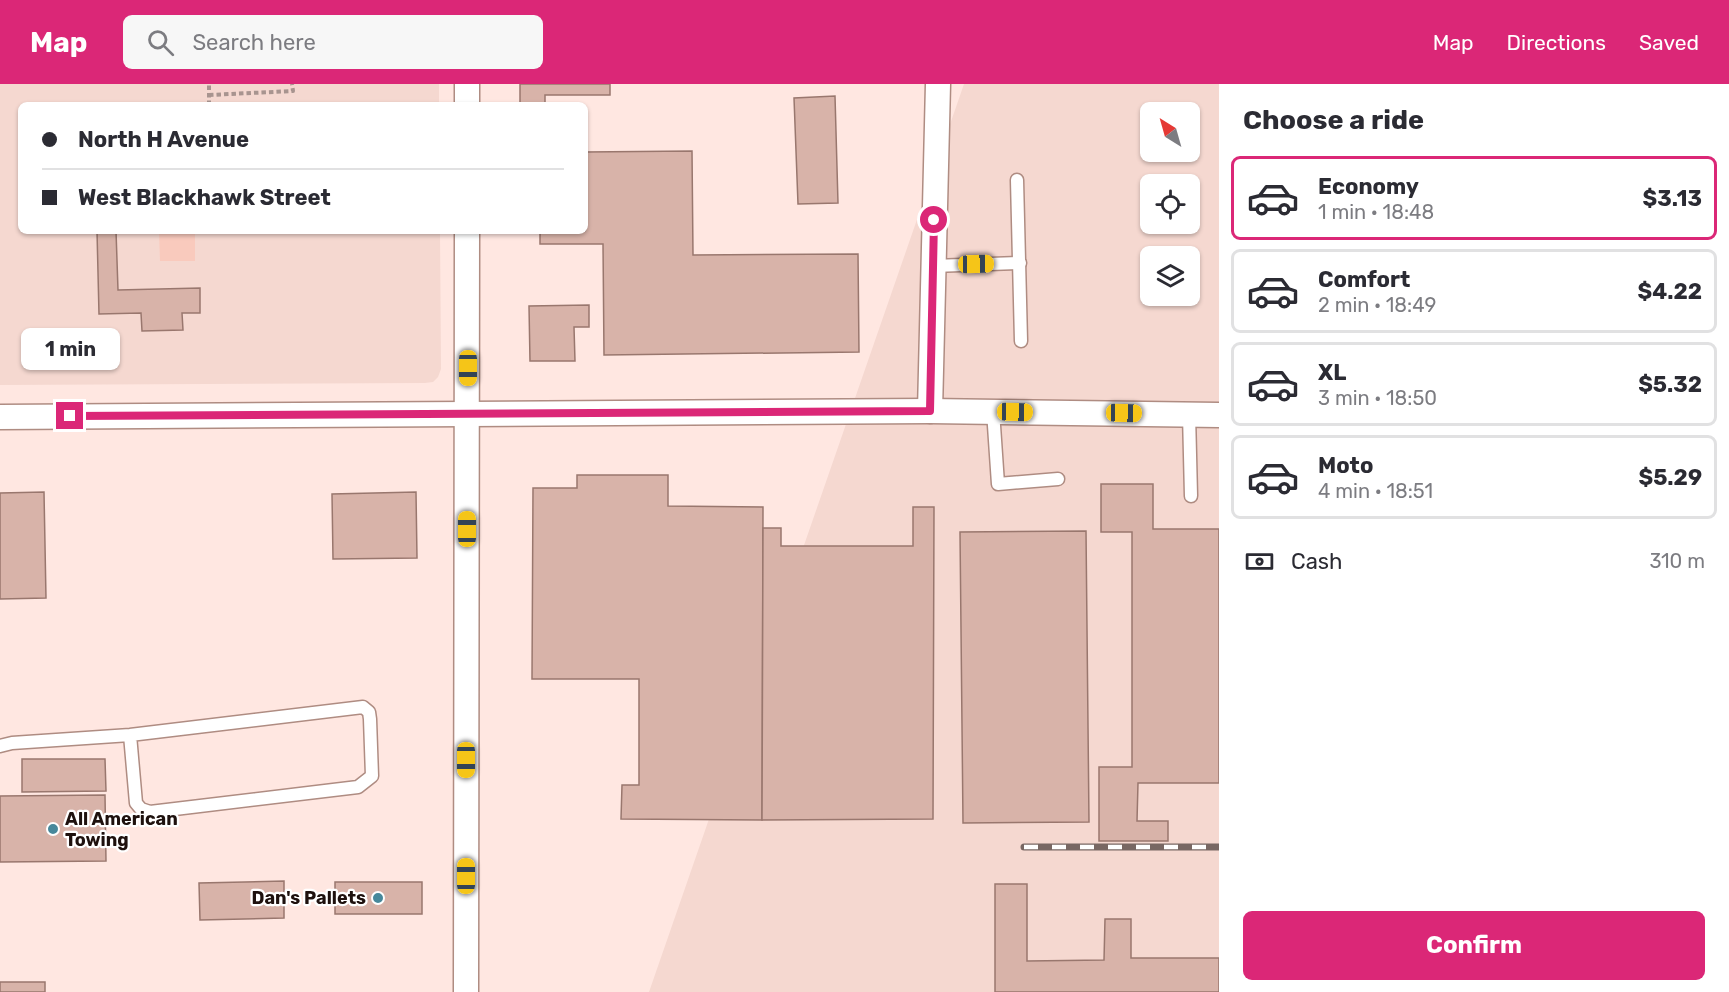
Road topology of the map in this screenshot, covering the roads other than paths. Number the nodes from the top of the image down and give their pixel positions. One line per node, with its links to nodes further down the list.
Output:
1 (467, 84): 3 (street)
2 (938, 84): 7 (street)
3 (467, 102)
4 (1017, 180): 6 (lane)
5 (467, 234): 11 (street)
6 (1020, 264): 7 (lane); 8 (lane)
7 (933, 266): 9 (street)
8 (1021, 341)
9 (930, 411): 10 (street); 11 (street)
10 (993, 411): 12 (street); 15 (lane)
11 (468, 413): 14 (street); 19 (street)
12 (1190, 414): 13 (street); 16 (lane)
13 (1219, 415)
14 (0, 417)
15 (1058, 479)
16 (1191, 496)
17 (130, 735): 17 (lane); 18 (lane)
18 (0, 746)
19 (466, 992)

